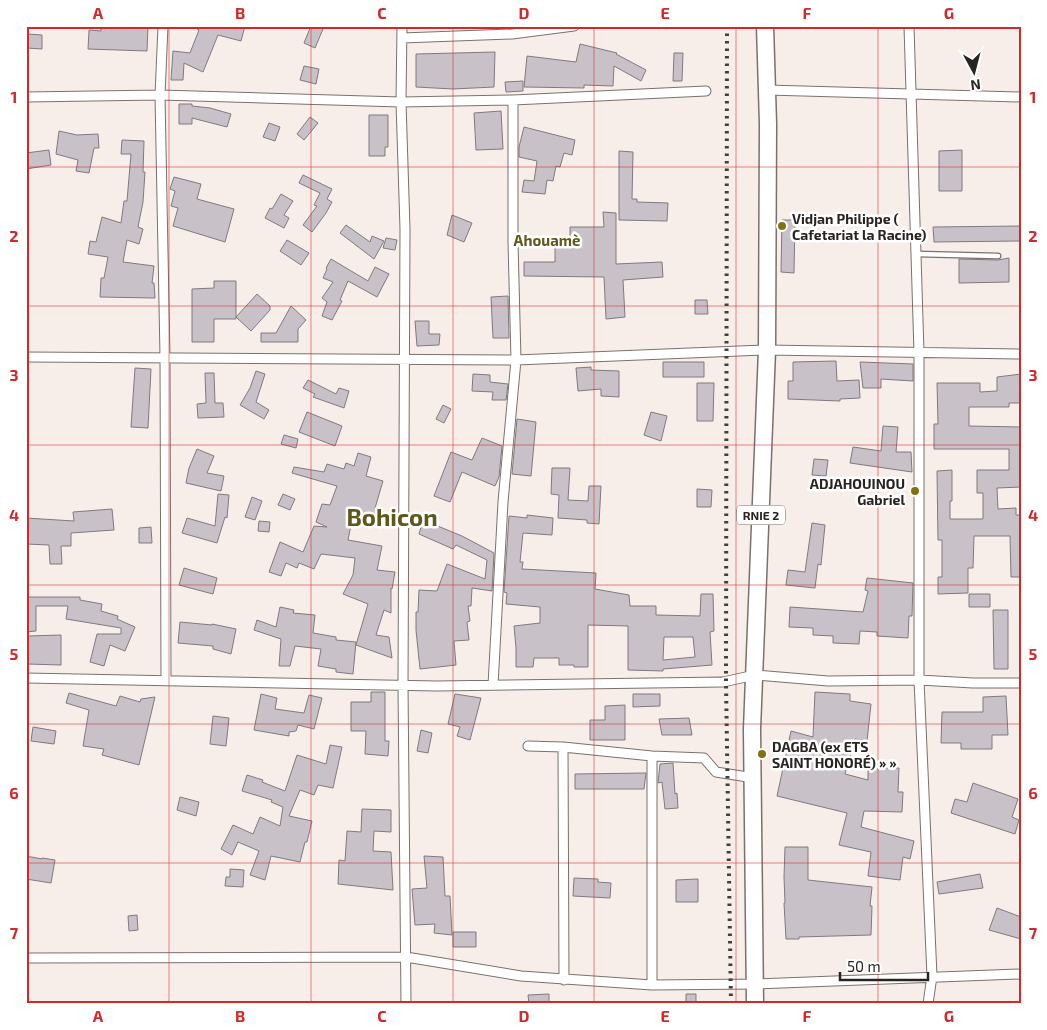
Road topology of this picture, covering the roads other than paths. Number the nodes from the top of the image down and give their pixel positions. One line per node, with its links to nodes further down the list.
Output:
1 (163, 26): 10 (street)
2 (402, 26): 6 (street)
3 (574, 26): 6 (street)
4 (765, 26): 7 (highway, RNIE 2)
5 (909, 26): 9 (street)
6 (402, 38): 14 (street)
7 (767, 90): 9 (street); 17 (highway, RNIE 2)
8 (706, 91): 13 (street)
9 (911, 93): 12 (street); 15 (street)
10 (160, 95): 11 (street); 14 (street); 21 (street)
11 (26, 97)
12 (1021, 97)
13 (513, 100): 14 (street); 23 (street)
14 (400, 102): 22 (street)
15 (917, 254): 16 (lane); 18 (street)
16 (998, 256)
17 (768, 350): 18 (street); 23 (street); 24 (highway, RNIE 2)
18 (918, 353): 19 (street); 27 (street)
19 (1021, 354)
20 (26, 357): 21 (street)
21 (165, 357): 22 (street); 26 (street)
22 (406, 360): 23 (street); 29 (street)
23 (516, 360): 30 (street)
24 (755, 676): 27 (street); 30 (street); 34 (highway, RNIE 2)
25 (26, 678): 26 (street)
26 (166, 680): 29 (street)
27 (919, 680): 28 (street); 38 (street)
28 (1021, 683)
29 (403, 685): 30 (street); 35 (street)
30 (493, 686)
31 (528, 746): 32 (street)
32 (563, 747): 33 (street); 39 (street)
33 (652, 756): 34 (street); 41 (street)
34 (754, 778): 40 (highway, RNIE 2)
35 (406, 957): 36 (street); 39 (street); 42 (street)
36 (26, 958)
37 (1021, 974): 38 (street)
38 (932, 976): 40 (street); 44 (street)
39 (564, 980): 41 (street)
40 (755, 984): 41 (street); 43 (highway, RNIE 2)
41 (652, 986)
42 (406, 1004)
43 (756, 1004)
44 (928, 1004)

